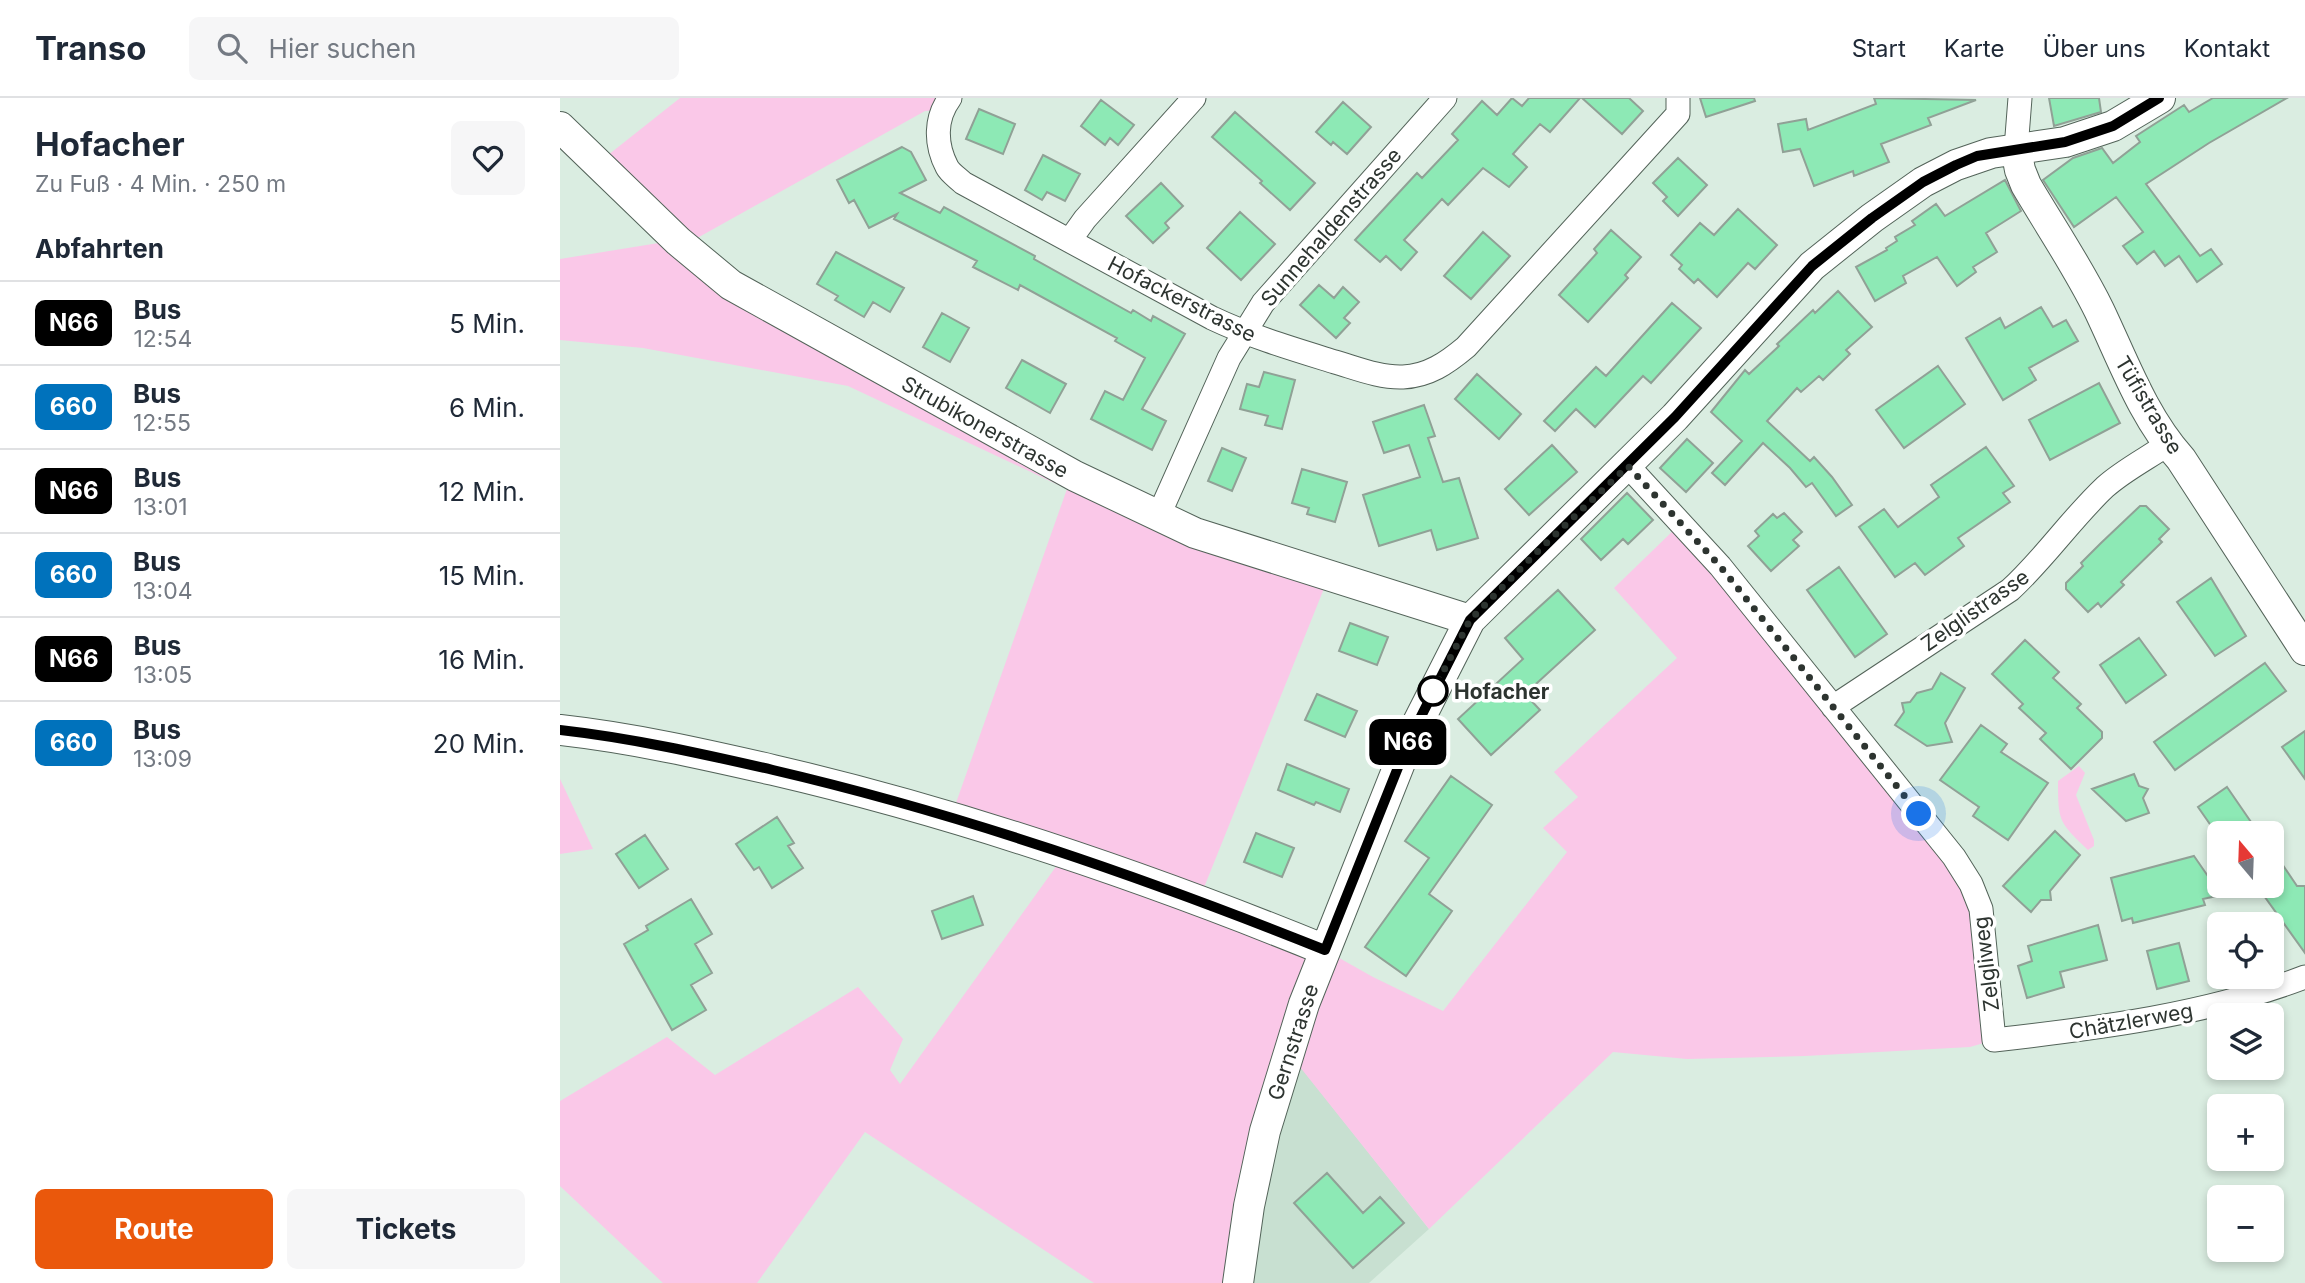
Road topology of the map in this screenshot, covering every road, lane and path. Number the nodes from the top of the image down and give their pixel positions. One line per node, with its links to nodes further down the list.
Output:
1 (950, 98): 9 (street, Hofackerstrasse)
2 (1194, 98): 9 (street)
3 (1445, 98): 10 (street, Sunnehaldenstrasse)
4 (1678, 98): 10 (street, Hofackerstrasse)
5 (2020, 98): 8 (street)
6 (2160, 98): 8 (street, Gernstrasse)
7 (560, 127): 13 (street, Strubikonerstrasse)
8 (2016, 149): 11 (street, Tüfistrasse); 12 (street, Gernstrasse)
9 (1070, 240): 10 (street, Hofackerstrasse)
10 (1244, 333): 13 (street, Sunnehaldenstrasse)
11 (2168, 444): 15 (street, Tüfistrasse); 16 (street, Zelglistrasse)
12 (1628, 466): 14 (street, Gernstrasse); 16 (street, Zelgliweg)
13 (1158, 517): 14 (street, Strubikonerstrasse)
14 (1470, 620): 18 (street, Gernstrasse)
15 (2305, 650)
16 (1833, 707): 20 (street, Zelgliweg)
17 (560, 730): 18 (street)
18 (1325, 950): 21 (street, Gernstrasse)
19 (2305, 977): 20 (street, Chätzlerweg)
20 (1994, 1040)
21 (1238, 1283)

